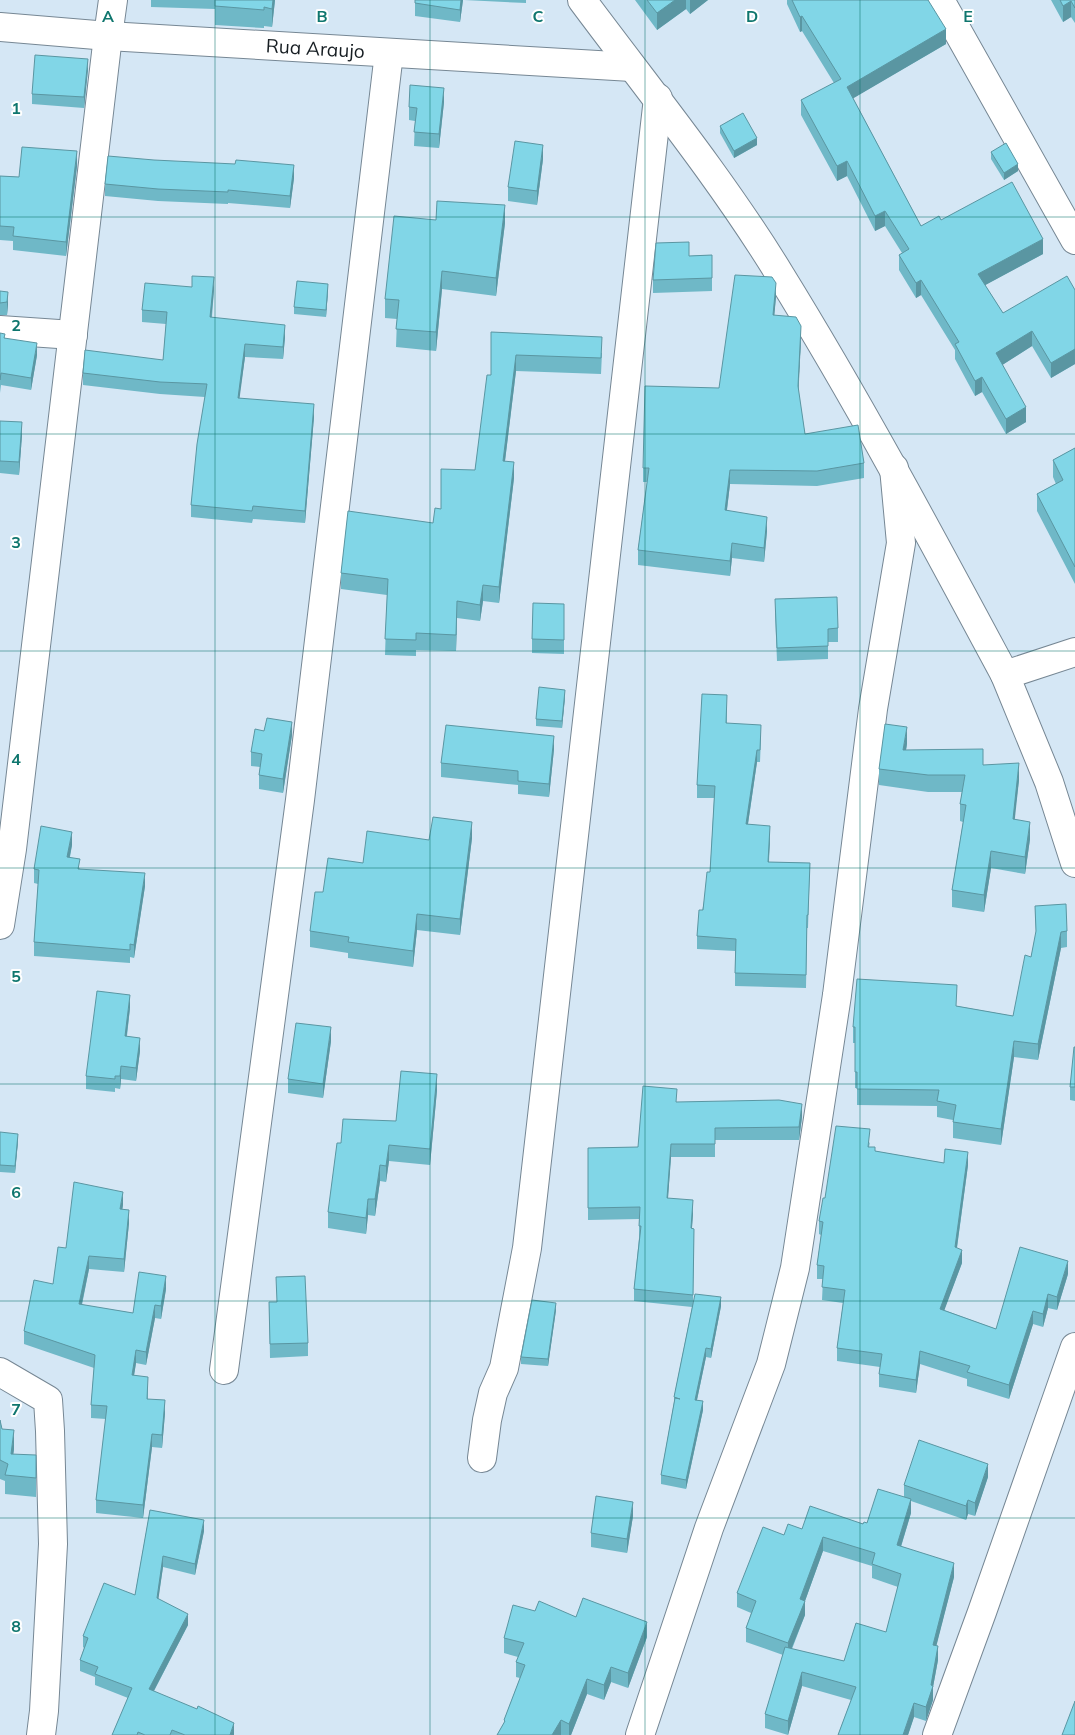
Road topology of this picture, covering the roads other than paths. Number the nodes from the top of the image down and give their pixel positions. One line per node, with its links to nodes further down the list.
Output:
1 (114, 0): 5 (street)
2 (582, 0): 7 (street)
3 (940, 0): 9 (street)
4 (0, 27): 5 (street, Rua Araujo)
5 (108, 36): 6 (street, Rua Araujo); 11 (street)
6 (388, 53): 7 (street, Rua Araujo); 18 (street)
7 (632, 67): 8 (street)
8 (658, 98): 12 (street); 20 (street)
9 (1075, 240)
10 (0, 330): 11 (street)
11 (73, 335): 16 (street)
12 (894, 468): 14 (street); 22 (street)
13 (1075, 652): 14 (street)
14 (1005, 674): 15 (street)
15 (1075, 863)
16 (0, 925)
17 (1075, 1347): 23 (street)
18 (224, 1370)
19 (0, 1372): 21 (street)
20 (482, 1458)
21 (41, 1735)
22 (640, 1735)
23 (937, 1735)

